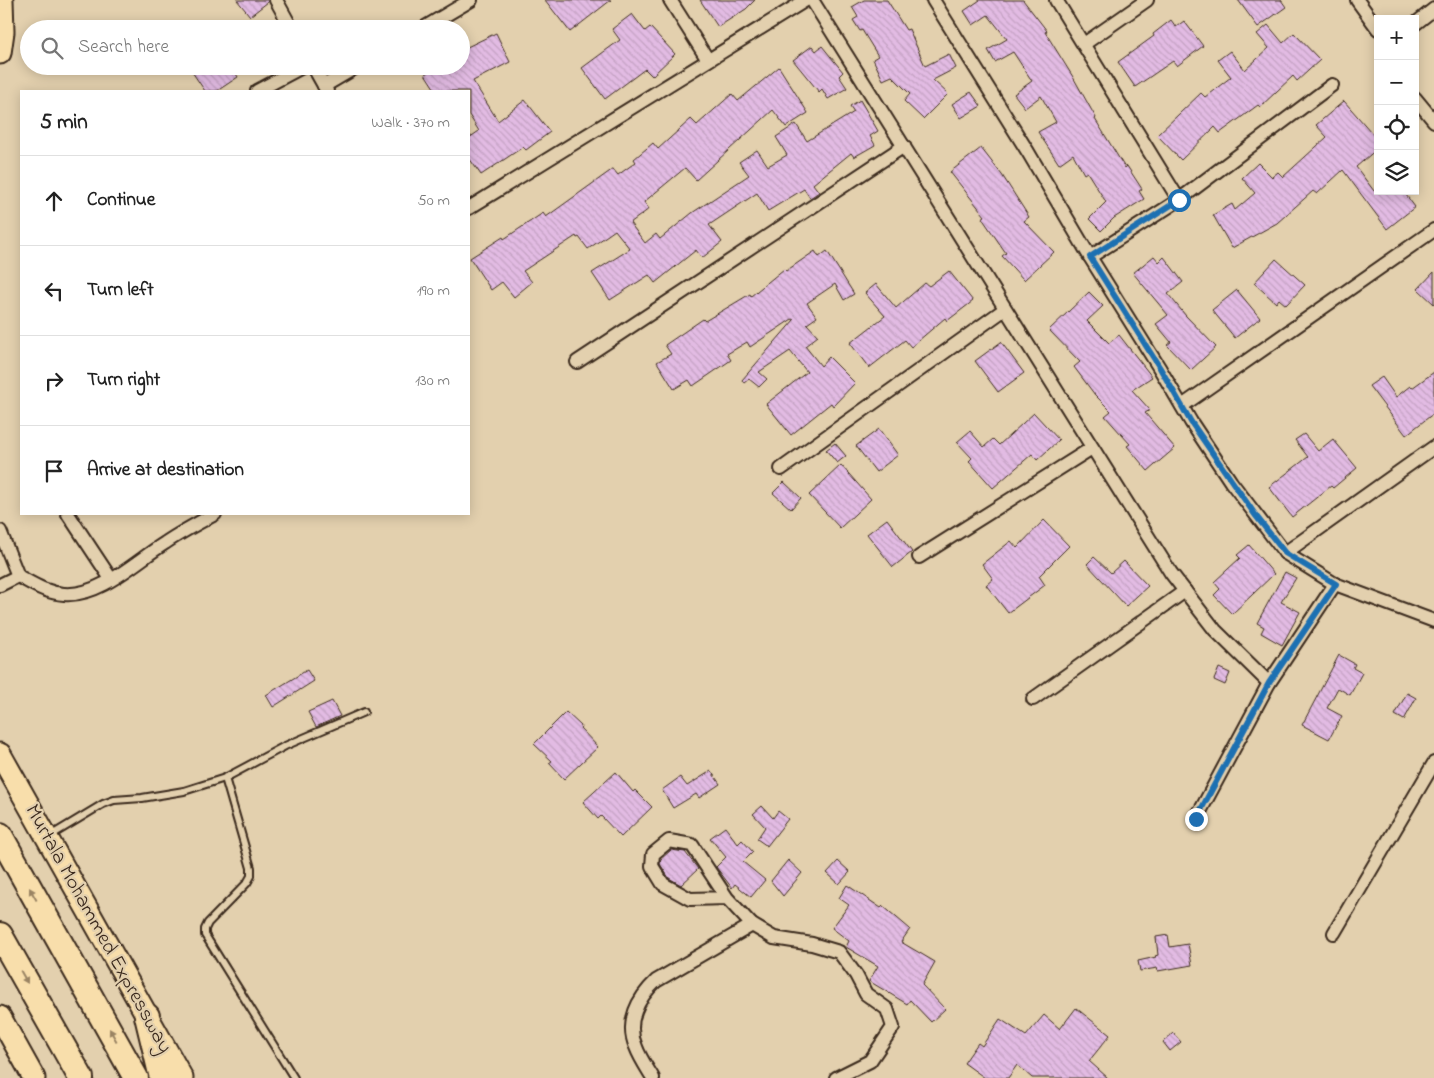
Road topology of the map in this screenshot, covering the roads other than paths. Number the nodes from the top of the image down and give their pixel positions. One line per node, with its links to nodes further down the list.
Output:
1 (2, 0): 17 (highway)
2 (276, 0): 12 (street)
3 (471, 0): 13 (street)
4 (670, 0): 18 (street)
5 (806, 0): 18 (street)
6 (812, 0): 27 (street)
7 (933, 0): 31 (street)
8 (1056, 0): 16 (street)
9 (1147, 0): 16 (street)
10 (1357, 0): 15 (street)
11 (1434, 9): 14 (street)
12 (287, 20)
13 (437, 20)
14 (1419, 21)
15 (1374, 23)
16 (1084, 44): 28 (street)
17 (0, 53)
18 (708, 60): 29 (street)
19 (287, 75): 24 (street)
20 (318, 75): 23 (street)
21 (345, 75): 23 (street)
22 (1332, 85): 28 (street)
23 (326, 89)
24 (259, 90)
25 (1419, 103): 26 (street)
26 (1434, 121)
27 (904, 146): 32 (street); 33 (street)
28 (1179, 200): 31 (street)
29 (470, 207)
30 (1434, 230): 34 (street)
31 (1090, 257): 34 (street)
32 (1005, 309): 36 (street); 37 (street)
33 (577, 362)
34 (1182, 406): 41 (street)
35 (1434, 447): 41 (street)
36 (1092, 448): 42 (street); 47 (street)
37 (780, 469)
38 (69, 515): 44 (street)
39 (213, 515): 44 (street)
40 (0, 531): 43 (street)
41 (1285, 553): 45 (street)
42 (919, 557)
43 (18, 576): 44 (street); 46 (street)
44 (111, 580)
45 (1336, 584): 48 (street); 49 (street)
46 (0, 585)
47 (1184, 591): 49 (street); 50 (street)
48 (1434, 621)
49 (1269, 683): 55 (street)
50 (1033, 699)
51 (364, 712): 54 (lane)
52 (0, 754): 57 (highway, Murtala Mohammed Expressway)
53 (1434, 763): 60 (street)
54 (225, 778): 57 (lane); 69 (lane)
55 (1196, 819)
56 (0, 835): 66 (highway, Murtala Mohammed Expressway, one-way to 56)
57 (47, 838): 62 (highway, Murtala Mohammed Expressway)
58 (727, 898): 58 (street); 59 (street)
59 (752, 925): 70 (street); 71 (street)
60 (1334, 933)
61 (0, 935): 65 (highway, one-way to 65)
62 (147, 1016): 67 (highway); 68 (highway, Murtala Mohammed Expressway)
63 (0, 1017): 64 (highway)
64 (34, 1078)
65 (81, 1078)
66 (136, 1078)
67 (162, 1078)
68 (182, 1078)
69 (294, 1078)
70 (653, 1078)
71 (836, 1078)

